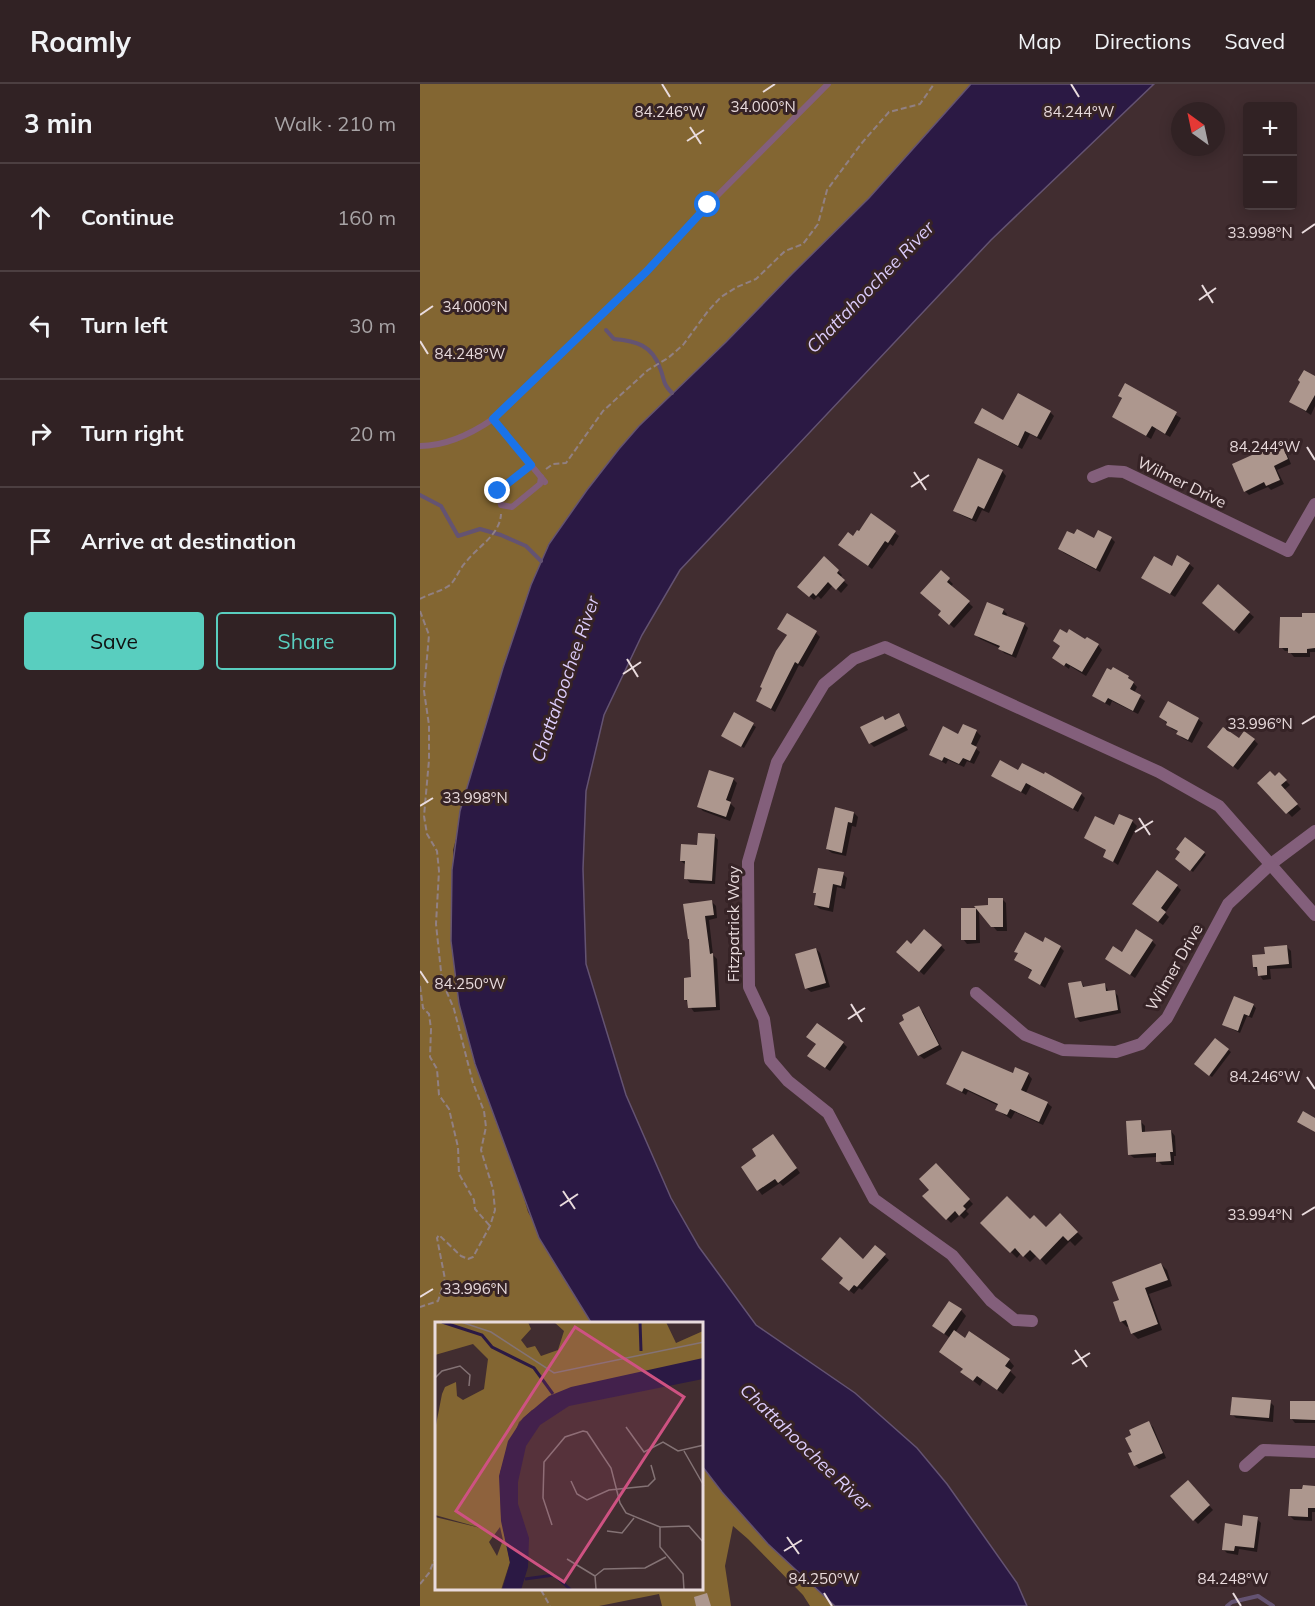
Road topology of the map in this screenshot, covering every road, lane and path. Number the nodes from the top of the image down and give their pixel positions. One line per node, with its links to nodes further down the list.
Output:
1 (828, 84): 3 (lane)
2 (934, 84): 6 (path)
3 (493, 419): 4 (lane); 5 (lane)
4 (420, 446)
5 (531, 465): 6 (lane); 6 (lane)
6 (541, 477)
7 (1093, 477): 8 (street, Wilmer Drive)
8 (1315, 504)
9 (500, 523): 10 (path)
10 (420, 599)
11 (420, 611): 17 (path)
12 (1315, 831): 13 (street, Wilmer Drive)
13 (1271, 864): 14 (street, Fitzpatrick Way); 16 (street, Wilmer Drive); 19 (street, Fitzpatrick Way)
14 (1315, 915)
15 (420, 986): 17 (path)
16 (976, 993)
17 (490, 1226): 18 (path)
18 (420, 1307)
19 (1032, 1321)
20 (1315, 1452): 21 (street)
21 (1245, 1466)
22 (435, 1560): 23 (path)
23 (420, 1584)
24 (542, 1591): 25 (path)
25 (550, 1606)

